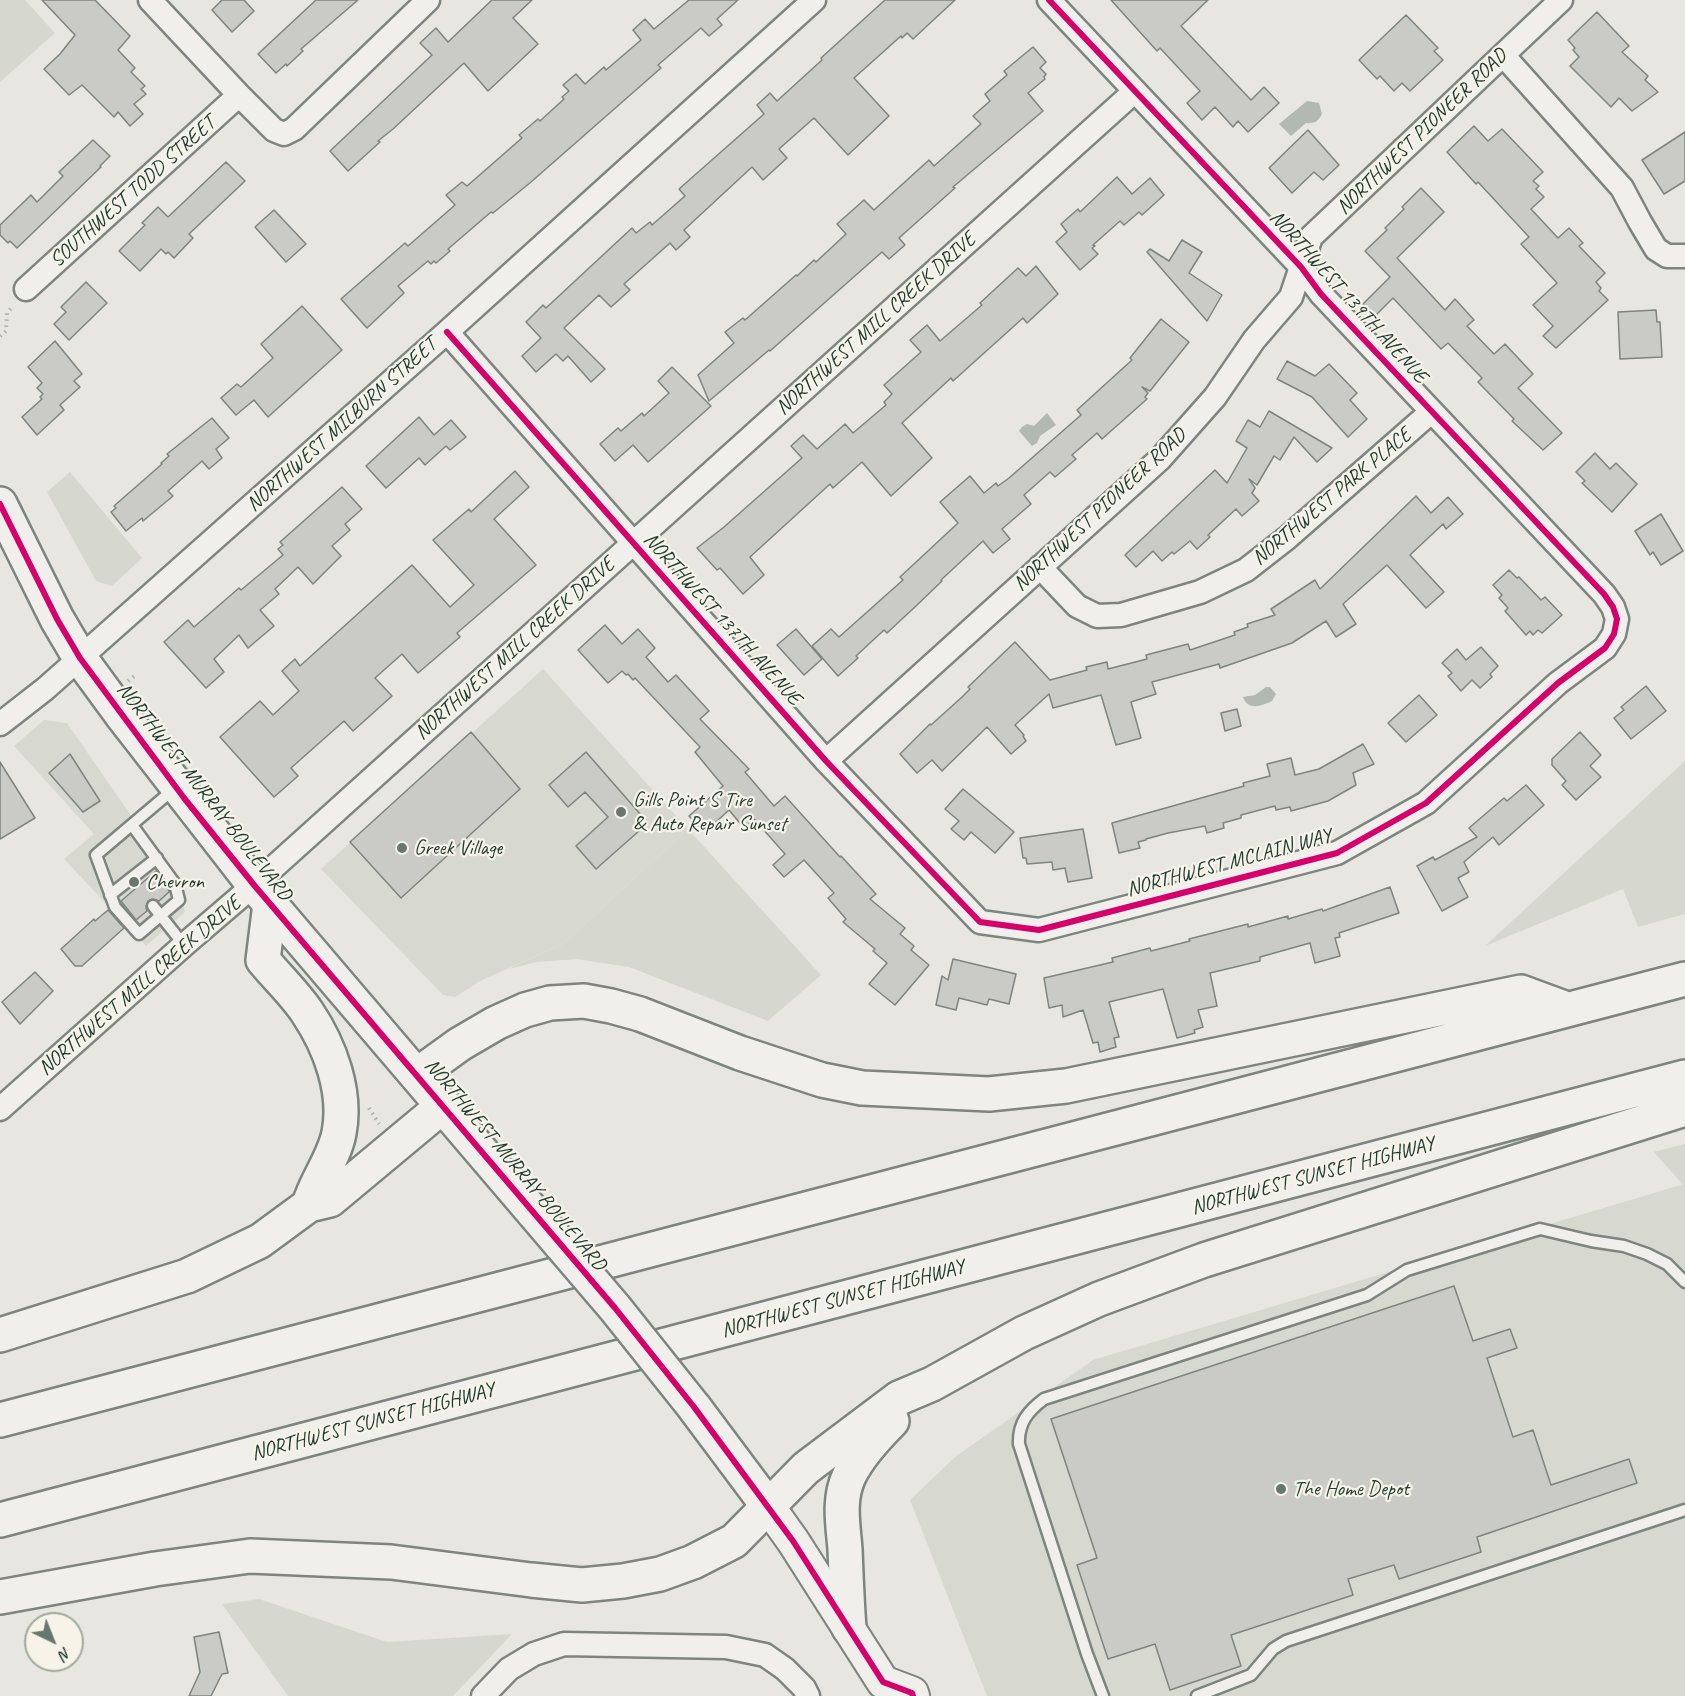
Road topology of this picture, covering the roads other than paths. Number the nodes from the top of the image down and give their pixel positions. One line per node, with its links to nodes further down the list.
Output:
1 (150, 0): 8 (street)
2 (428, 0): 8 (street)
3 (814, 0): 12 (street, NORTHWEST MILBURN STREET)
4 (1049, 0): 7 (street, NORTHWEST 139TH AVENUE)
5 (1561, 0): 6 (street, NORTHWEST PIONEER ROAD)
6 (1503, 55): 9 (street); 10 (street, NORTHWEST PIONEER ROAD)
7 (1136, 91): 10 (street, NORTHWEST 139TH AVENUE); 15 (street, NORTHWEST MILL CREEK DRIVE)
8 (239, 95): 11 (street, SOUTHWEST TODD STREET)
9 (1685, 256)
10 (1301, 267): 13 (street, NORTHWEST 139TH AVENUE); 16 (street, NORTHWEST PIONEER ROAD)
11 (27, 289)
12 (447, 332): 15 (street, NORTHWEST 137TH AVENUE); 18 (street, NORTHWEST MILBURN STREET)
13 (1431, 412): 16 (street, NORTHWEST PARK PLACE); 17 (street, NORTHWEST 139TH AVENUE)
14 (0, 504): 18 (main road, NORTHWEST MURRAY BOULEVARD)
15 (633, 543): 20 (street, NORTHWEST 137TH AVENUE); 24 (street, NORTHWEST MILL CREEK DRIVE)
16 (1040, 567): 20 (street, NORTHWEST PIONEER ROAD)
17 (1617, 620): 28 (street, NORTHWEST MCLAIN WAY)
18 (80, 658): 19 (street, NORTHWEST MILBURN STREET); 21 (main road, NORTHWEST MURRAY BOULEVARD)
19 (0, 724)
20 (826, 761): 28 (street, NORTHWEST 137TH AVENUE)
21 (176, 787): 22 (lane); 24 (main road, NORTHWEST MURRAY BOULEVARD)
22 (132, 825): 23 (lane); 25 (lane)
23 (157, 858): 25 (lane); 27 (lane)
24 (262, 894): 29 (street, NORTHWEST MILL CREEK DRIVE); 32 (main road, NORTHWEST MURRAY BOULEVARD); 37 (main road)
25 (111, 895): 27 (lane)
26 (153, 906): 27 (lane)
27 (160, 916): 29 (lane)
28 (980, 922)
29 (184, 945): 35 (street, NORTHWEST MILL CREEK DRIVE)
30 (1685, 979): 31 (main road)
31 (1567, 1010): 32 (main road); 41 (main road)
32 (417, 1075): 34 (main road, NORTHWEST MURRAY BOULEVARD)
33 (1685, 1077): 44 (main road, NORTHWEST SUNSET HIGHWAY)
34 (444, 1105): 37 (main road); 42 (main road, NORTHWEST MURRAY BOULEVARD, bridge)
35 (0, 1109)
36 (1685, 1109): 40 (main road)
37 (309, 1205): 39 (main road)
38 (1685, 1282): 51 (lane)
39 (0, 1335)
40 (932, 1384): 42 (main road); 46 (main road)
41 (0, 1420)
42 (768, 1506): 45 (main road); 46 (main road, NORTHWEST MURRAY BOULEVARD)
43 (1685, 1510): 52 (lane)
44 (0, 1520)
45 (0, 1597)
46 (849, 1628): 47 (main road, NORTHWEST MURRAY BOULEVARD)
47 (883, 1689): 50 (main road, NORTHWEST MURRAY BOULEVARD)
48 (483, 1696): 49 (street)
49 (808, 1696)
50 (913, 1696)
51 (1103, 1696)
52 (1197, 1696)

